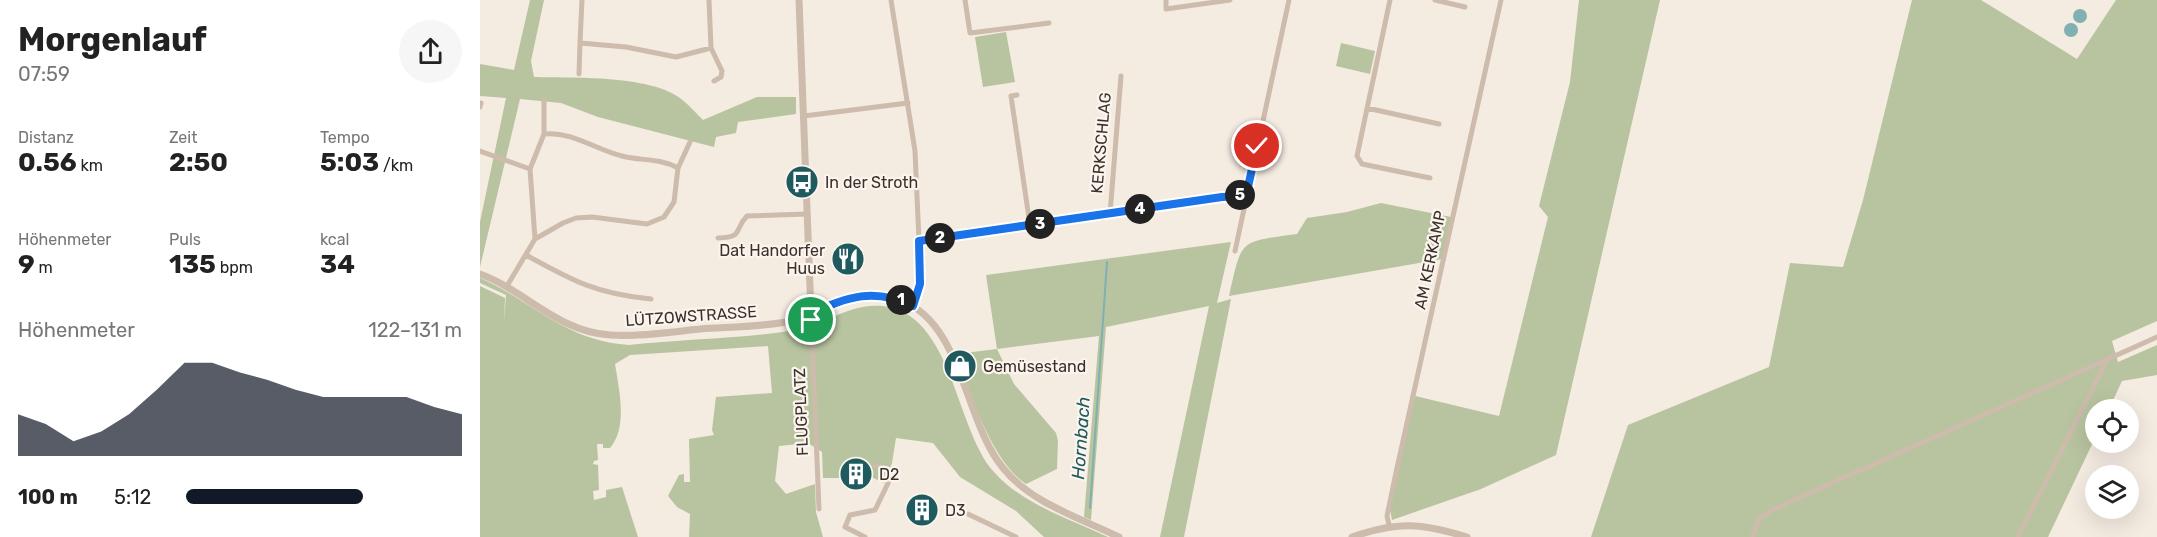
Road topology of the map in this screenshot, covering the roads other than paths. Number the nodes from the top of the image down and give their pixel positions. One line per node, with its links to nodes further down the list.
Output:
1 (582, 0): 14 (street)
2 (709, 0): 15 (street)
3 (799, 0): 23 (street)
4 (891, 0): 21 (street)
5 (965, 0): 13 (street)
6 (1166, 0): 7 (street)
7 (1230, 0)
8 (1289, 0): 31 (street)
9 (1390, 0): 22 (street)
10 (1435, 0): 12 (street)
11 (1501, 0): 50 (street, AM KERKAMP)
12 (1466, 7)
13 (1049, 23)
14 (579, 44): 15 (street); 16 (street)
15 (711, 48): 18 (street)
16 (579, 74)
17 (1121, 76): 33 (street, KERKSCHLAG)
18 (714, 81)
19 (1017, 95): 34 (street)
20 (544, 100): 25 (street)
21 (908, 103): 23 (street); 37 (street)
22 (1367, 108): 24 (street); 30 (street)
23 (804, 116): 32 (street)
24 (1439, 124)
25 (544, 134): 28 (street); 29 (street)
26 (690, 142): 28 (street)
27 (480, 151): 29 (street)
28 (678, 168): 36 (street)
29 (530, 169): 36 (street)
30 (1430, 178)
31 (1246, 196): 33 (street); 38 (street)
32 (807, 214): 35 (street); 44 (street)
33 (1110, 214): 34 (street)
34 (1030, 225): 37 (street)
35 (718, 238)
36 (535, 239): 39 (street)
37 (919, 241): 43 (street)
38 (1235, 250)
39 (526, 255): 41 (street); 42 (street)
40 (480, 274): 41 (street, LÜTZOWSTRASSE)
41 (507, 286): 44 (street, LÜTZOWSTRASSE)
42 (651, 299)
43 (913, 306): 44 (street, LÜTZOWSTRASSE); 53 (street, LÜTZOWSTRASSE)
44 (811, 313): 48 (street, FLUGPLATZ)
45 (2157, 337): 46 (street)
46 (2108, 360): 56 (street); 57 (street)
47 (875, 465): 51 (street)
48 (819, 509)
49 (968, 514): 52 (street)
50 (1389, 525): 54 (street); 55 (street)
51 (865, 537)
52 (1016, 537)
53 (1119, 537)
54 (1352, 537)
55 (1467, 537)
56 (1752, 537)
57 (2018, 537)

